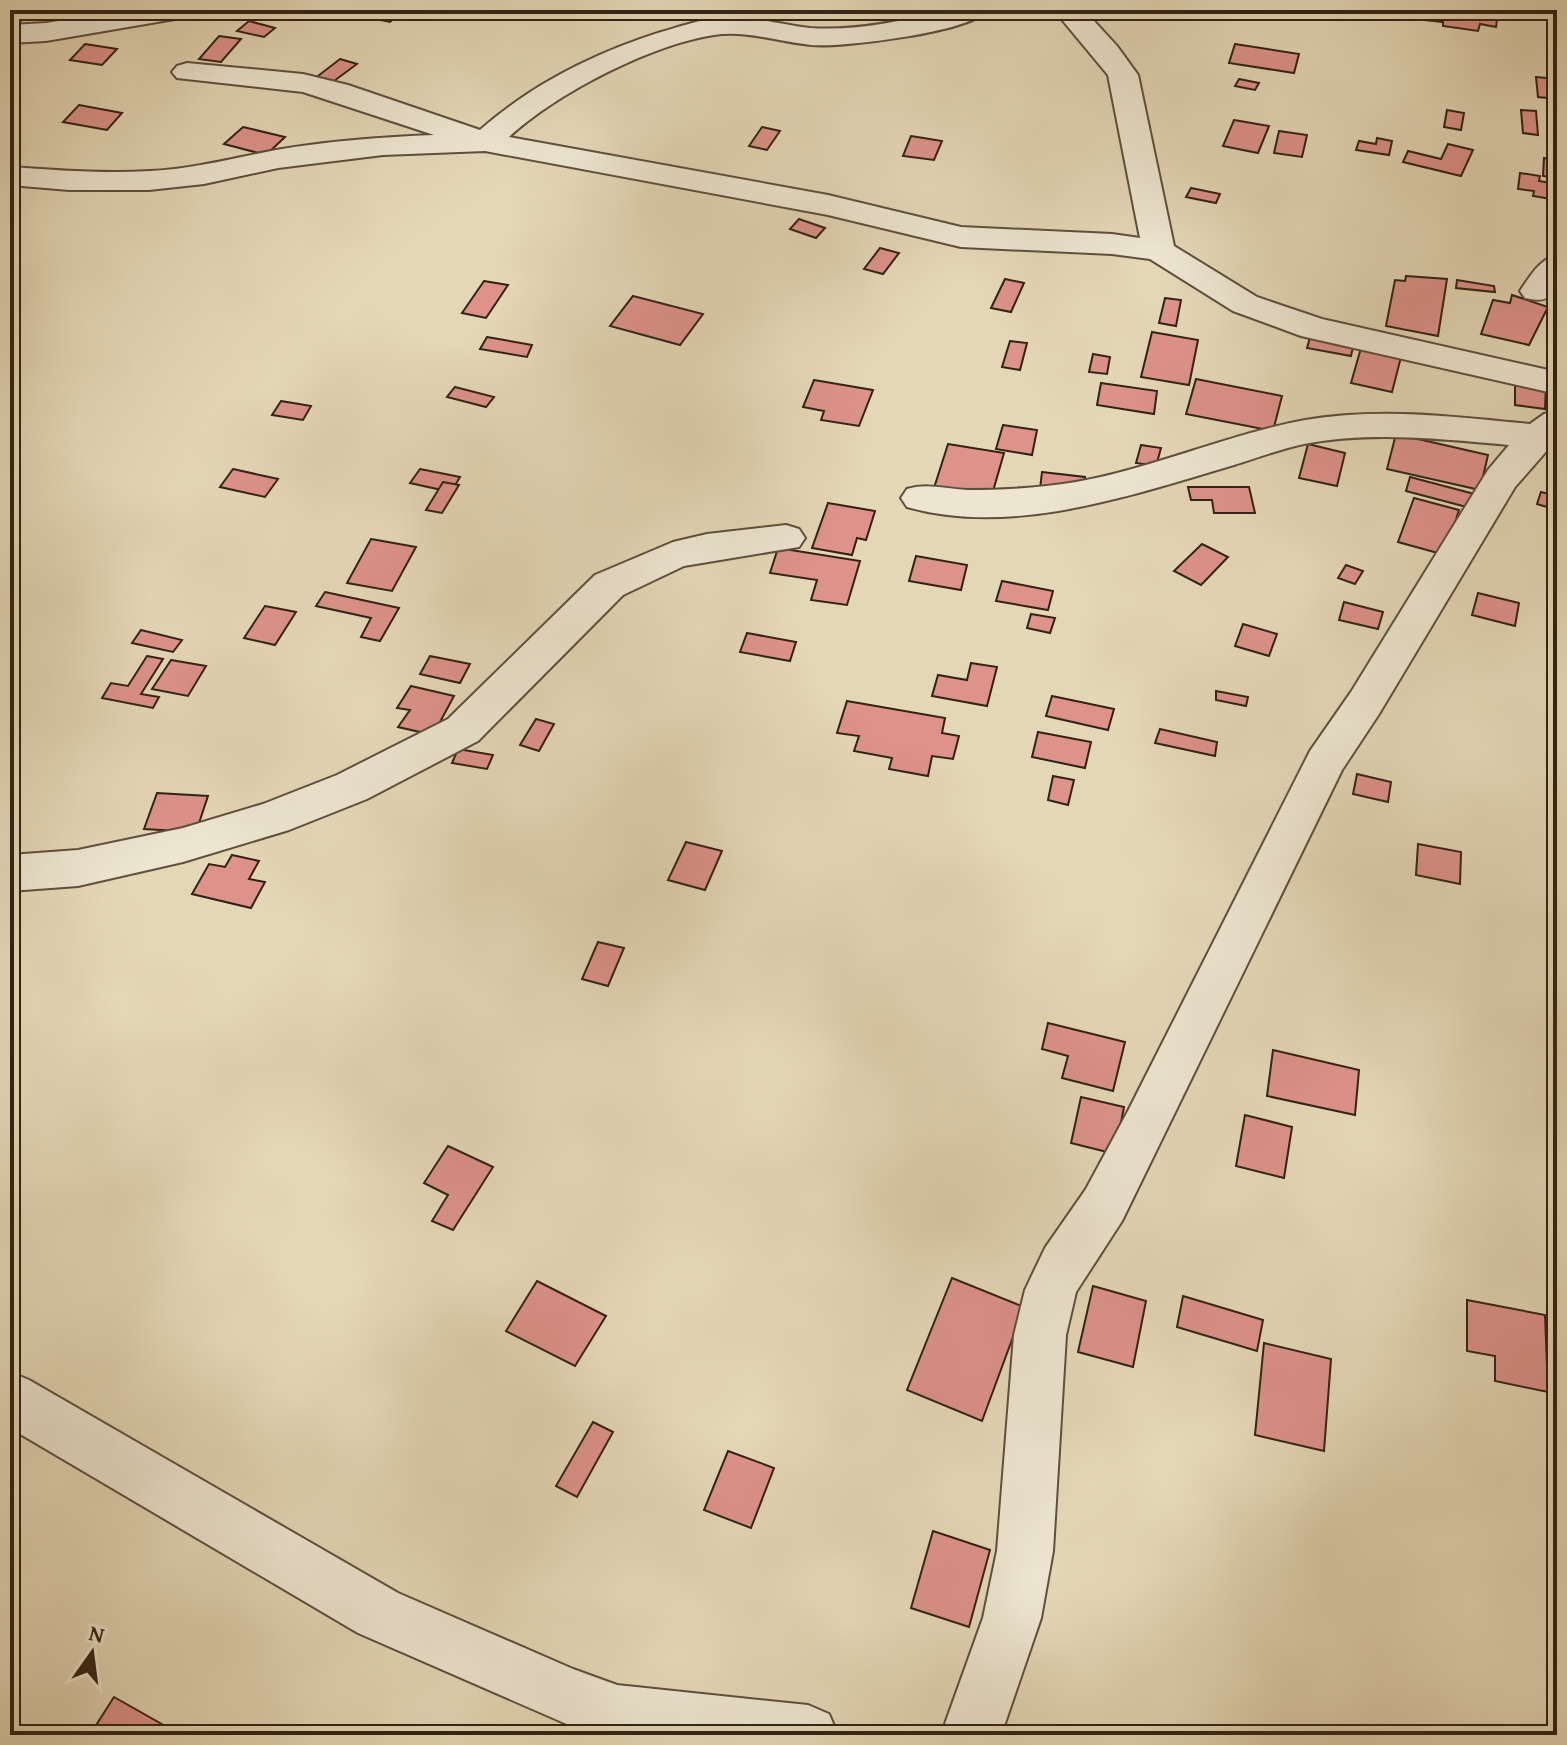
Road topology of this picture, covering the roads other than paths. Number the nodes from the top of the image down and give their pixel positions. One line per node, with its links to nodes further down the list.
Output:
1 (175, 10): 4 (street)
2 (973, 10): 6 (street)
3 (1068, 10): 8 (street)
4 (10, 34)
5 (187, 72): 6 (street)
6 (485, 142): 7 (street); 8 (street)
7 (10, 176)
8 (1159, 251): 9 (street)
9 (1557, 383)
10 (1547, 429): 11 (street); 17 (street)
11 (920, 498)
12 (786, 538): 13 (street)
13 (10, 873)
14 (10, 1398): 15 (street)
15 (597, 1725): 16 (street)
16 (808, 1735)
17 (971, 1735)

